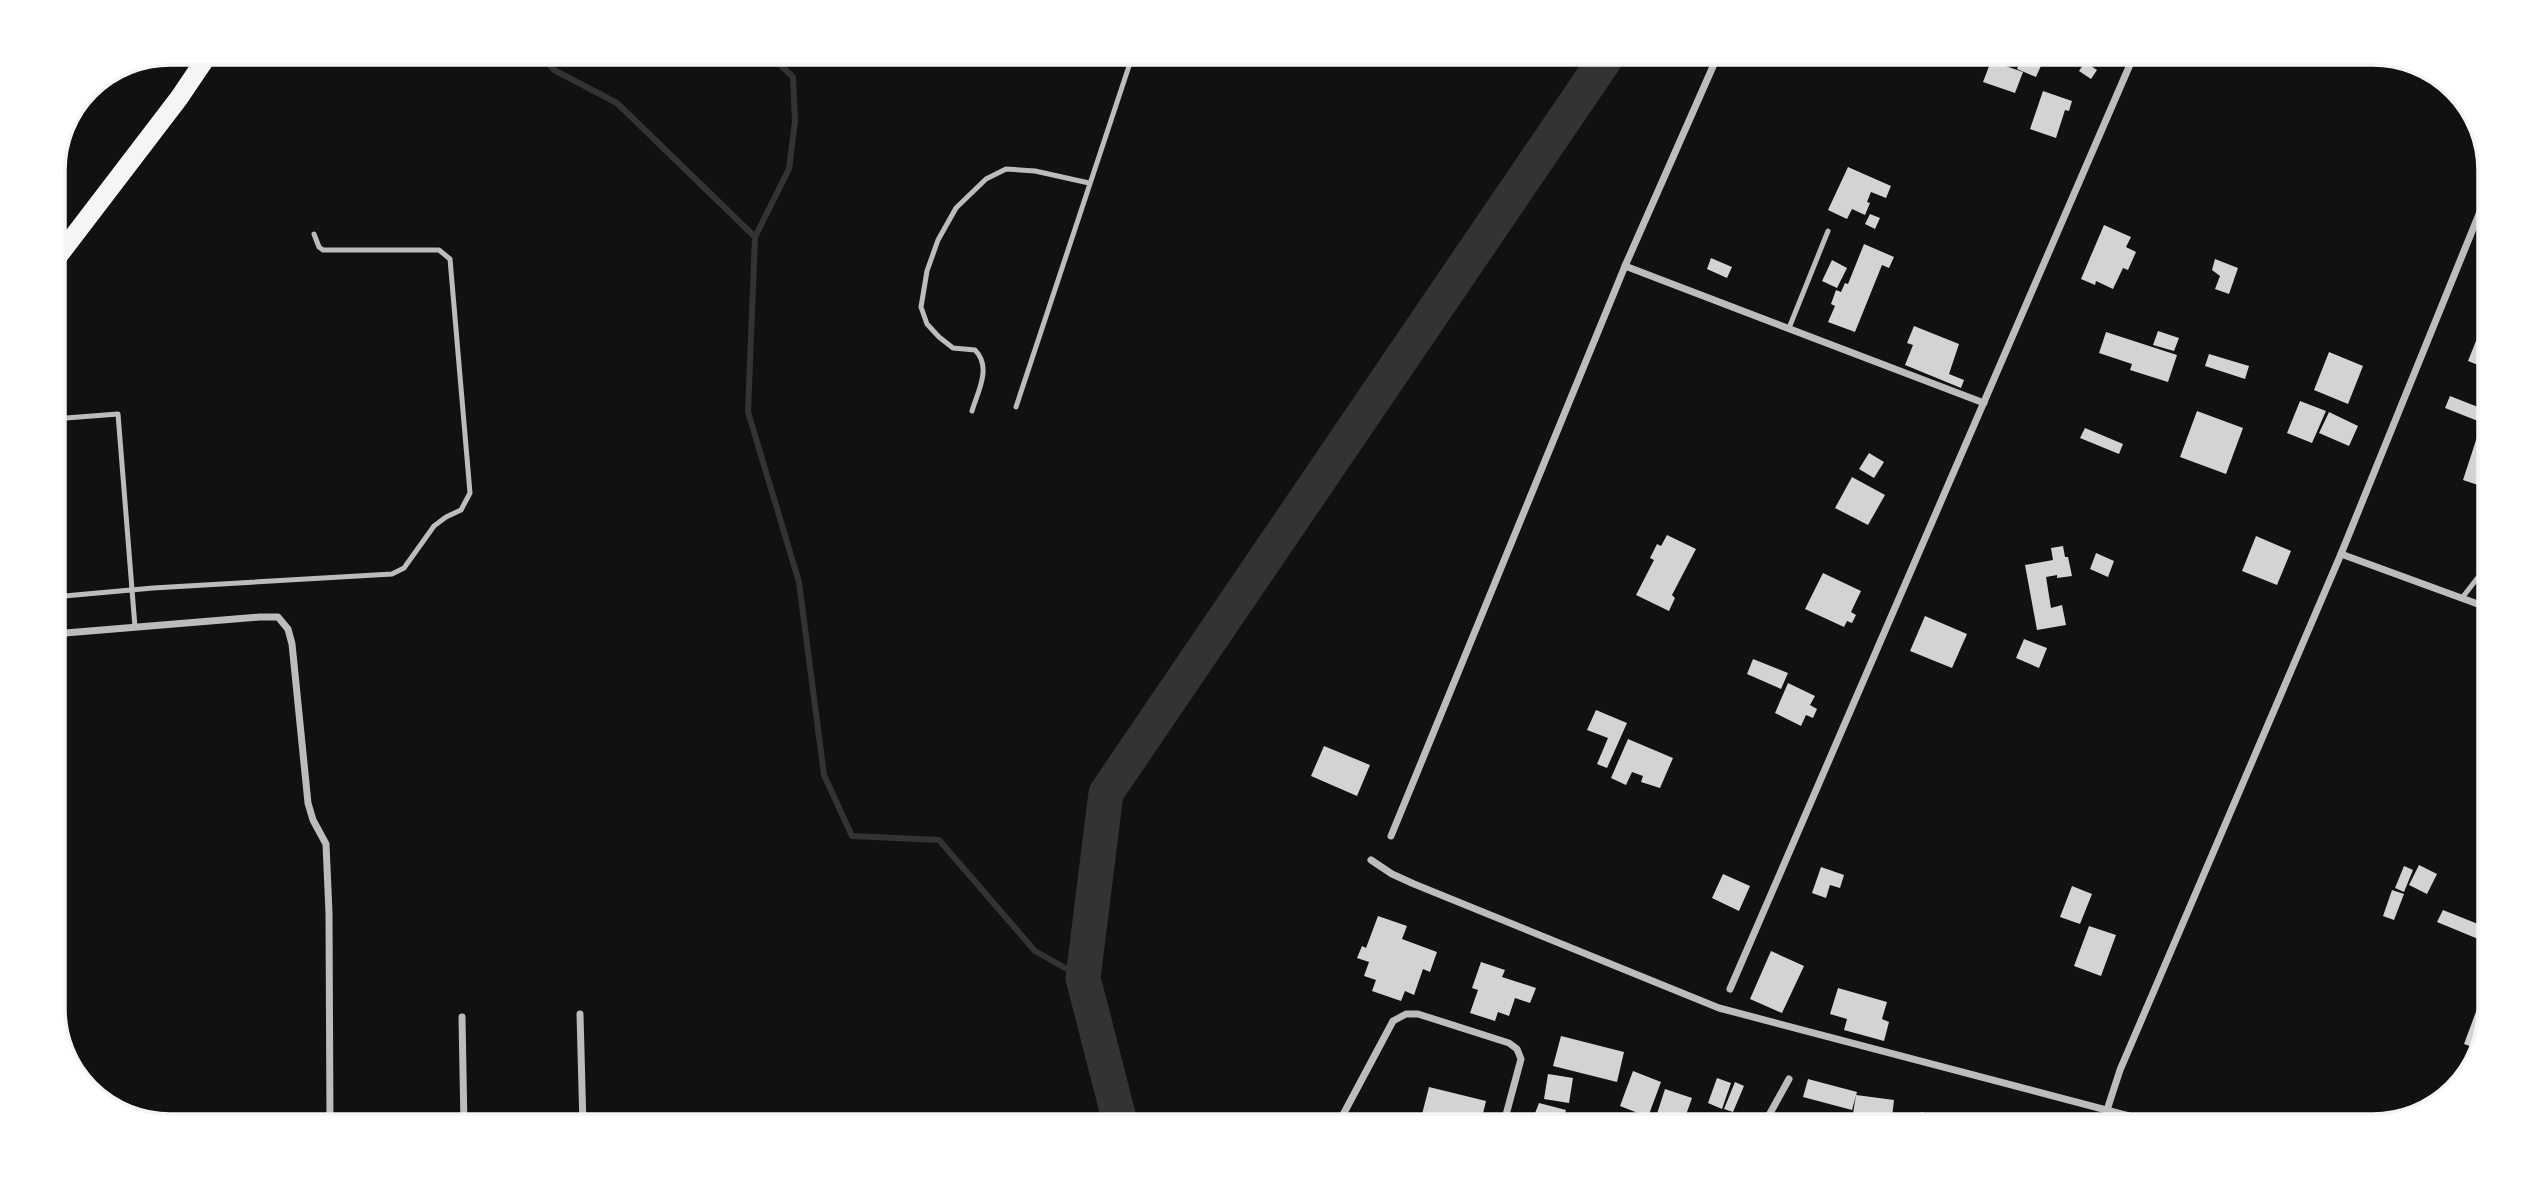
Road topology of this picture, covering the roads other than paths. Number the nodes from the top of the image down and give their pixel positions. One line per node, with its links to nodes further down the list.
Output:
1 (201, 65): 9 (highway)
2 (1129, 65): 5 (lane)
3 (1714, 65): 10 (street)
4 (2130, 65): 12 (street)
5 (1089, 183): 13 (lane); 14 (lane)
6 (2478, 217): 16 (street)
7 (1828, 231): 11 (lane)
8 (314, 234): 18 (lane)
9 (65, 247)
10 (1625, 266): 11 (street); 24 (street)
11 (1789, 328): 12 (street)
12 (1984, 403): 26 (street)
13 (1016, 407)
14 (972, 411)
15 (65, 418): 18 (lane)
16 (2341, 554): 20 (street); 30 (street)
17 (2478, 577): 20 (lane)
18 (131, 591): 19 (lane); 22 (lane)
19 (65, 596)
20 (2462, 598): 21 (street)
21 (2478, 604)
22 (135, 627): 23 (street); 31 (street)
23 (65, 633)
24 (1391, 836)
25 (1371, 860): 30 (street)
26 (1730, 989)
27 (580, 1014): 33 (street)
28 (462, 1017): 32 (street)
29 (1789, 1079): 36 (street)
30 (2107, 1110): 37 (street)
31 (330, 1114)
32 (464, 1114)
33 (583, 1114)
34 (1343, 1114): 35 (street)
35 (1506, 1114)
36 (1770, 1114)
37 (2122, 1114)

